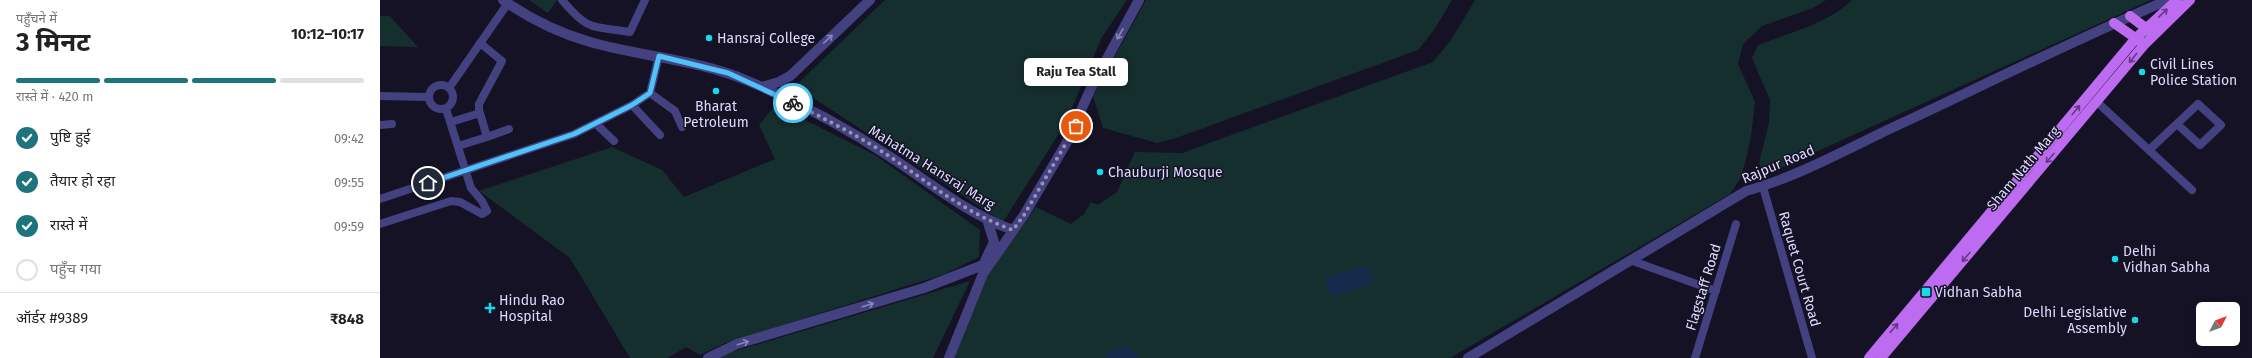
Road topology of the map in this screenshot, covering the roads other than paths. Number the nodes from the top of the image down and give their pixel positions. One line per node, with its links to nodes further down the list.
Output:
1 (562, 0): 2 (street)
2 (645, 0)
3 (870, 0): 15 (street, one-way to 3)
4 (1139, 0): 45 (street, one-way to 45)
5 (2168, 0): 9 (street, Rajpur Road)
6 (2177, 0): 11 (main road, Sham Nath Marg, one-way to 6)
7 (2190, 0): 11 (main road, Sham Nath Marg)
8 (506, 2): 13 (street); 14 (street, Mahatma Hansraj Marg)
9 (2130, 16): 10 (street, Rajpur Road); 11 (main road)
10 (2114, 23): 12 (main road); 39 (street, Rajpur Road)
11 (2150, 32): 12 (main road, Sham Nath Marg)
12 (2140, 41): 22 (main road, Sham Nath Marg, one-way to 22); 54 (main road, Sham Nath Marg, one-way to 12)
13 (480, 43): 17 (street); 25 (street)
14 (659, 56): 16 (street, Mahatma Hansraj Marg); 18 (street)
15 (790, 76): 16 (street); 21 (street)
16 (762, 87): 21 (street, Mahatma Hansraj Marg)
17 (449, 88): 20 (street); 24 (street)
18 (650, 93): 23 (street); 31 (street)
19 (380, 96): 20 (street)
20 (428, 97): 24 (street)
21 (787, 99): 42 (street, Mahatma Hansraj Marg)
22 (2097, 102): 37 (street); 55 (main road, Sham Nath Marg, one-way to 55)
23 (632, 105): 28 (street); 33 (street)
24 (446, 109): 26 (street)
25 (480, 113): 26 (street); 34 (street)
26 (451, 122): 36 (street)
27 (392, 124): 30 (street)
28 (596, 124): 35 (street); 38 (street)
29 (2177, 124): 29 (street); 37 (street)
30 (380, 125)
31 (682, 126)
32 (510, 130): 34 (street)
33 (660, 135)
34 (487, 137): 36 (street)
35 (614, 141)
36 (458, 146): 38 (street)
37 (2149, 150): 40 (street)
38 (465, 170): 41 (street); 43 (street)
39 (1763, 187): 46 (street, Rajpur Road); 53 (street, Raquet Court Road)
40 (2192, 190)
41 (380, 199)
42 (988, 219): 45 (street, Mahatma Hansraj Marg); 47 (street)
43 (380, 224)
44 (1736, 224): 48 (street, Flagstaff Road)
45 (1013, 230): 47 (street)
46 (1630, 260): 48 (street); 51 (street, Rajpur Road)
47 (983, 269): 49 (street, one-way to 47); 50 (street)
48 (1716, 291): 52 (street, Flagstaff Road)
49 (708, 358)
50 (949, 358)
51 (1468, 358)
52 (1695, 358)
53 (1812, 358)
54 (1869, 358)
55 (1881, 358)

